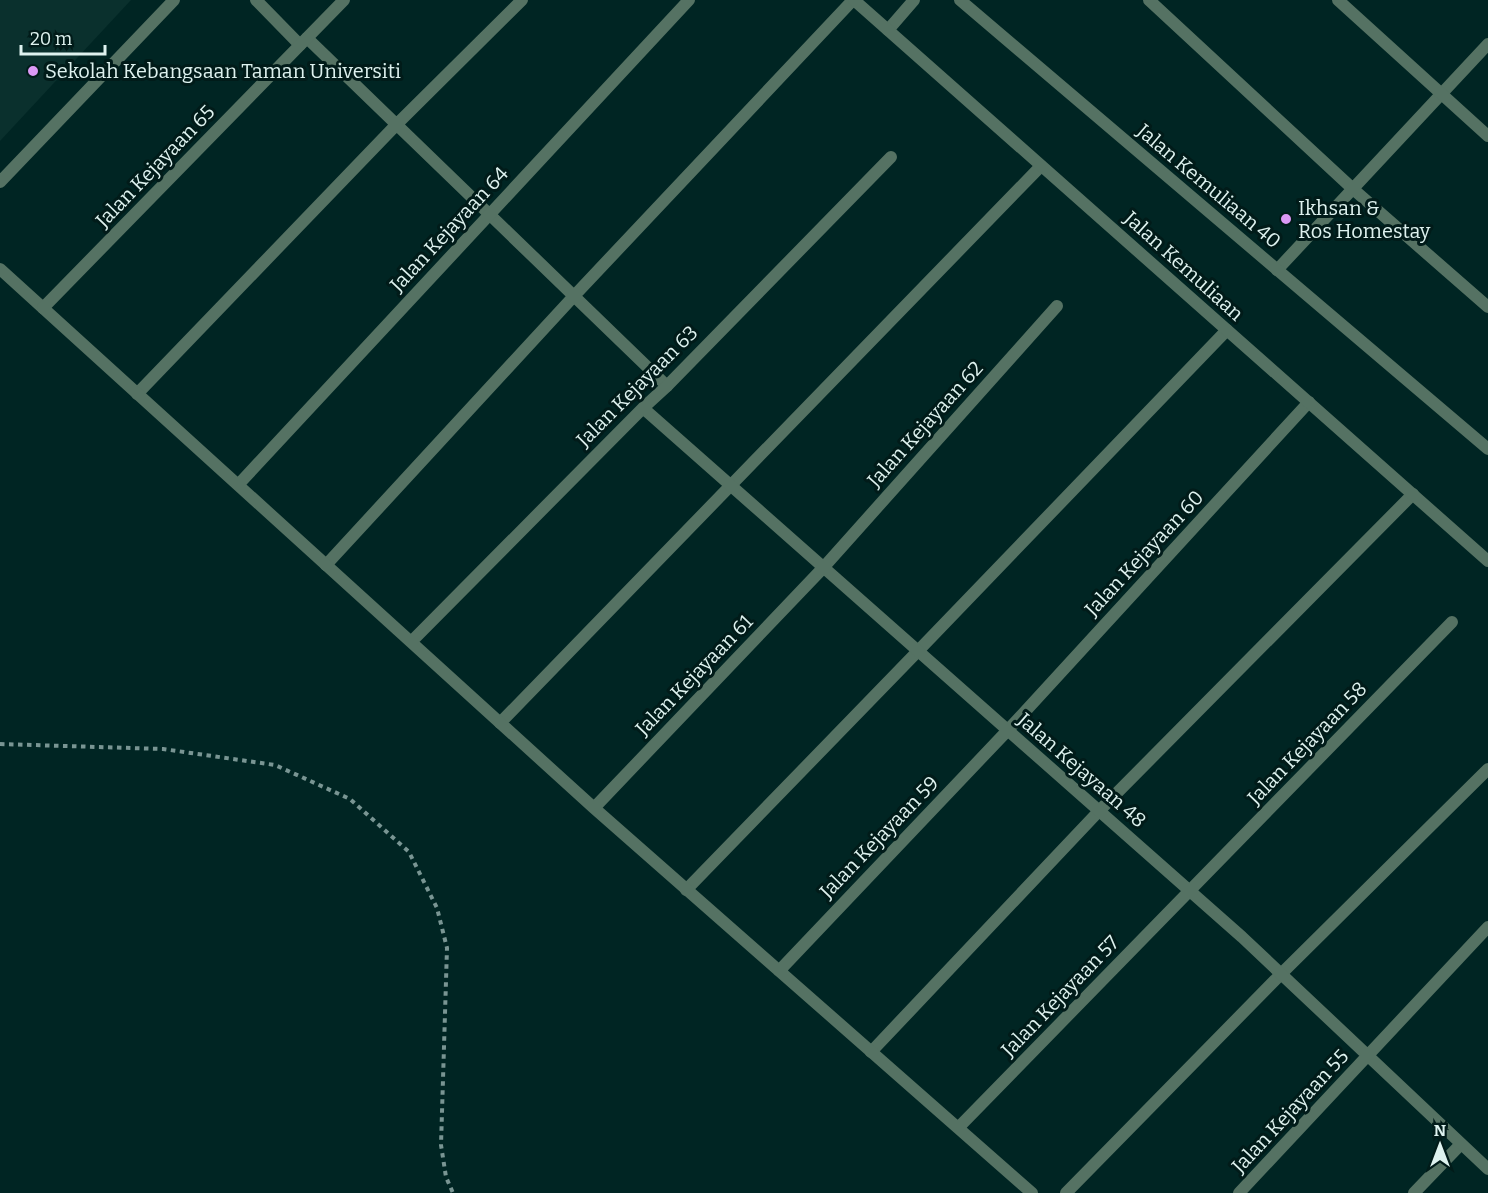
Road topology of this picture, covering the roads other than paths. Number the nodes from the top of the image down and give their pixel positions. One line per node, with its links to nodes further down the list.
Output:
1 (174, 0): 19 (street)
2 (256, 0): 12 (street)
3 (344, 0): 12 (street, Jalan Kejayaan 65)
4 (522, 0): 15 (street)
5 (689, 0): 21 (street, Jalan Kejayaan 64)
6 (853, 0): 11 (street, Jalan Kemuliaan); 24 (street)
7 (914, 0): 11 (street)
8 (960, 0): 23 (street, Jalan Kemuliaan 40)
9 (1149, 0): 20 (street)
10 (1338, 0): 14 (street)
11 (888, 30): 18 (street, Jalan Kemuliaan)
12 (304, 41): 15 (street); 26 (street, Jalan Kejayaan 65)
13 (1488, 44): 14 (street)
14 (1442, 94): 16 (street); 20 (street)
15 (397, 124): 21 (street); 30 (street)
16 (1488, 136)
17 (891, 157): 29 (street, Jalan Kejayaan 63)
18 (1041, 166): 28 (street, Jalan Kemuliaan); 35 (street)
19 (0, 182)
20 (1353, 189): 23 (street); 27 (street)
21 (490, 215): 24 (street); 34 (street, Jalan Kejayaan 64)
22 (0, 269): 26 (street)
23 (1277, 270): 33 (street, Jalan Kemuliaan 40)
24 (574, 296): 29 (street); 38 (street)
25 (1057, 306): 39 (street, Jalan Kejayaan 62)
26 (43, 308): 30 (street)
27 (1488, 308)
28 (1227, 330): 31 (street, Jalan Kemuliaan); 42 (street)
29 (667, 386): 32 (street, Jalan Kejayaan 63)
30 (137, 394): 34 (street)
31 (1309, 402): 36 (street, Jalan Kemuliaan); 44 (street, Jalan Kejayaan 60)
32 (643, 408): 35 (street, Jalan Kejayaan 48); 41 (street, Jalan Kejayaan 63)
33 (1488, 449)
34 (238, 485): 38 (street)
35 (731, 486): 39 (street, Jalan Kejayaan 48); 43 (street)
36 (1413, 494): 37 (street, Jalan Kemuliaan); 47 (street)
37 (1488, 561)
38 (326, 565): 41 (street)
39 (823, 568): 42 (street, Jalan Kejayaan 48); 46 (street, Jalan Kejayaan 61)
40 (1452, 622): 49 (street, Jalan Kejayaan 58)
41 (411, 642): 43 (street)
42 (918, 651): 44 (street, Jalan Kejayaan 48); 48 (street)
43 (500, 723): 46 (street)
44 (1008, 730): 47 (street, Jalan Kejayaan 48); 51 (street, Jalan Kejayaan 59)
45 (1488, 769): 52 (street)
46 (594, 808): 48 (street)
47 (1099, 811): 49 (street, Jalan Kejayaan 48); 53 (street)
48 (686, 890): 51 (street)
49 (1190, 891): 52 (street, Jalan Kejayaan 48); 55 (street, Jalan Kejayaan 57)
50 (1488, 927): 54 (street, Jalan Kejayaan 55)
51 (779, 971): 53 (street)
52 (1281, 974): 54 (street, Jalan Kejayaan 48); 59 (street)
53 (871, 1052): 55 (street)
54 (1369, 1056): 56 (street, Jalan Kejayaan 48); 60 (street, Jalan Kejayaan 55)
55 (957, 1128): 58 (street)
56 (1461, 1144): 57 (street, Jalan Kejayaan 48); 61 (street)
57 (1488, 1169)
58 (1032, 1193)
59 (1066, 1193)
60 (1239, 1193)
61 (1414, 1193)

